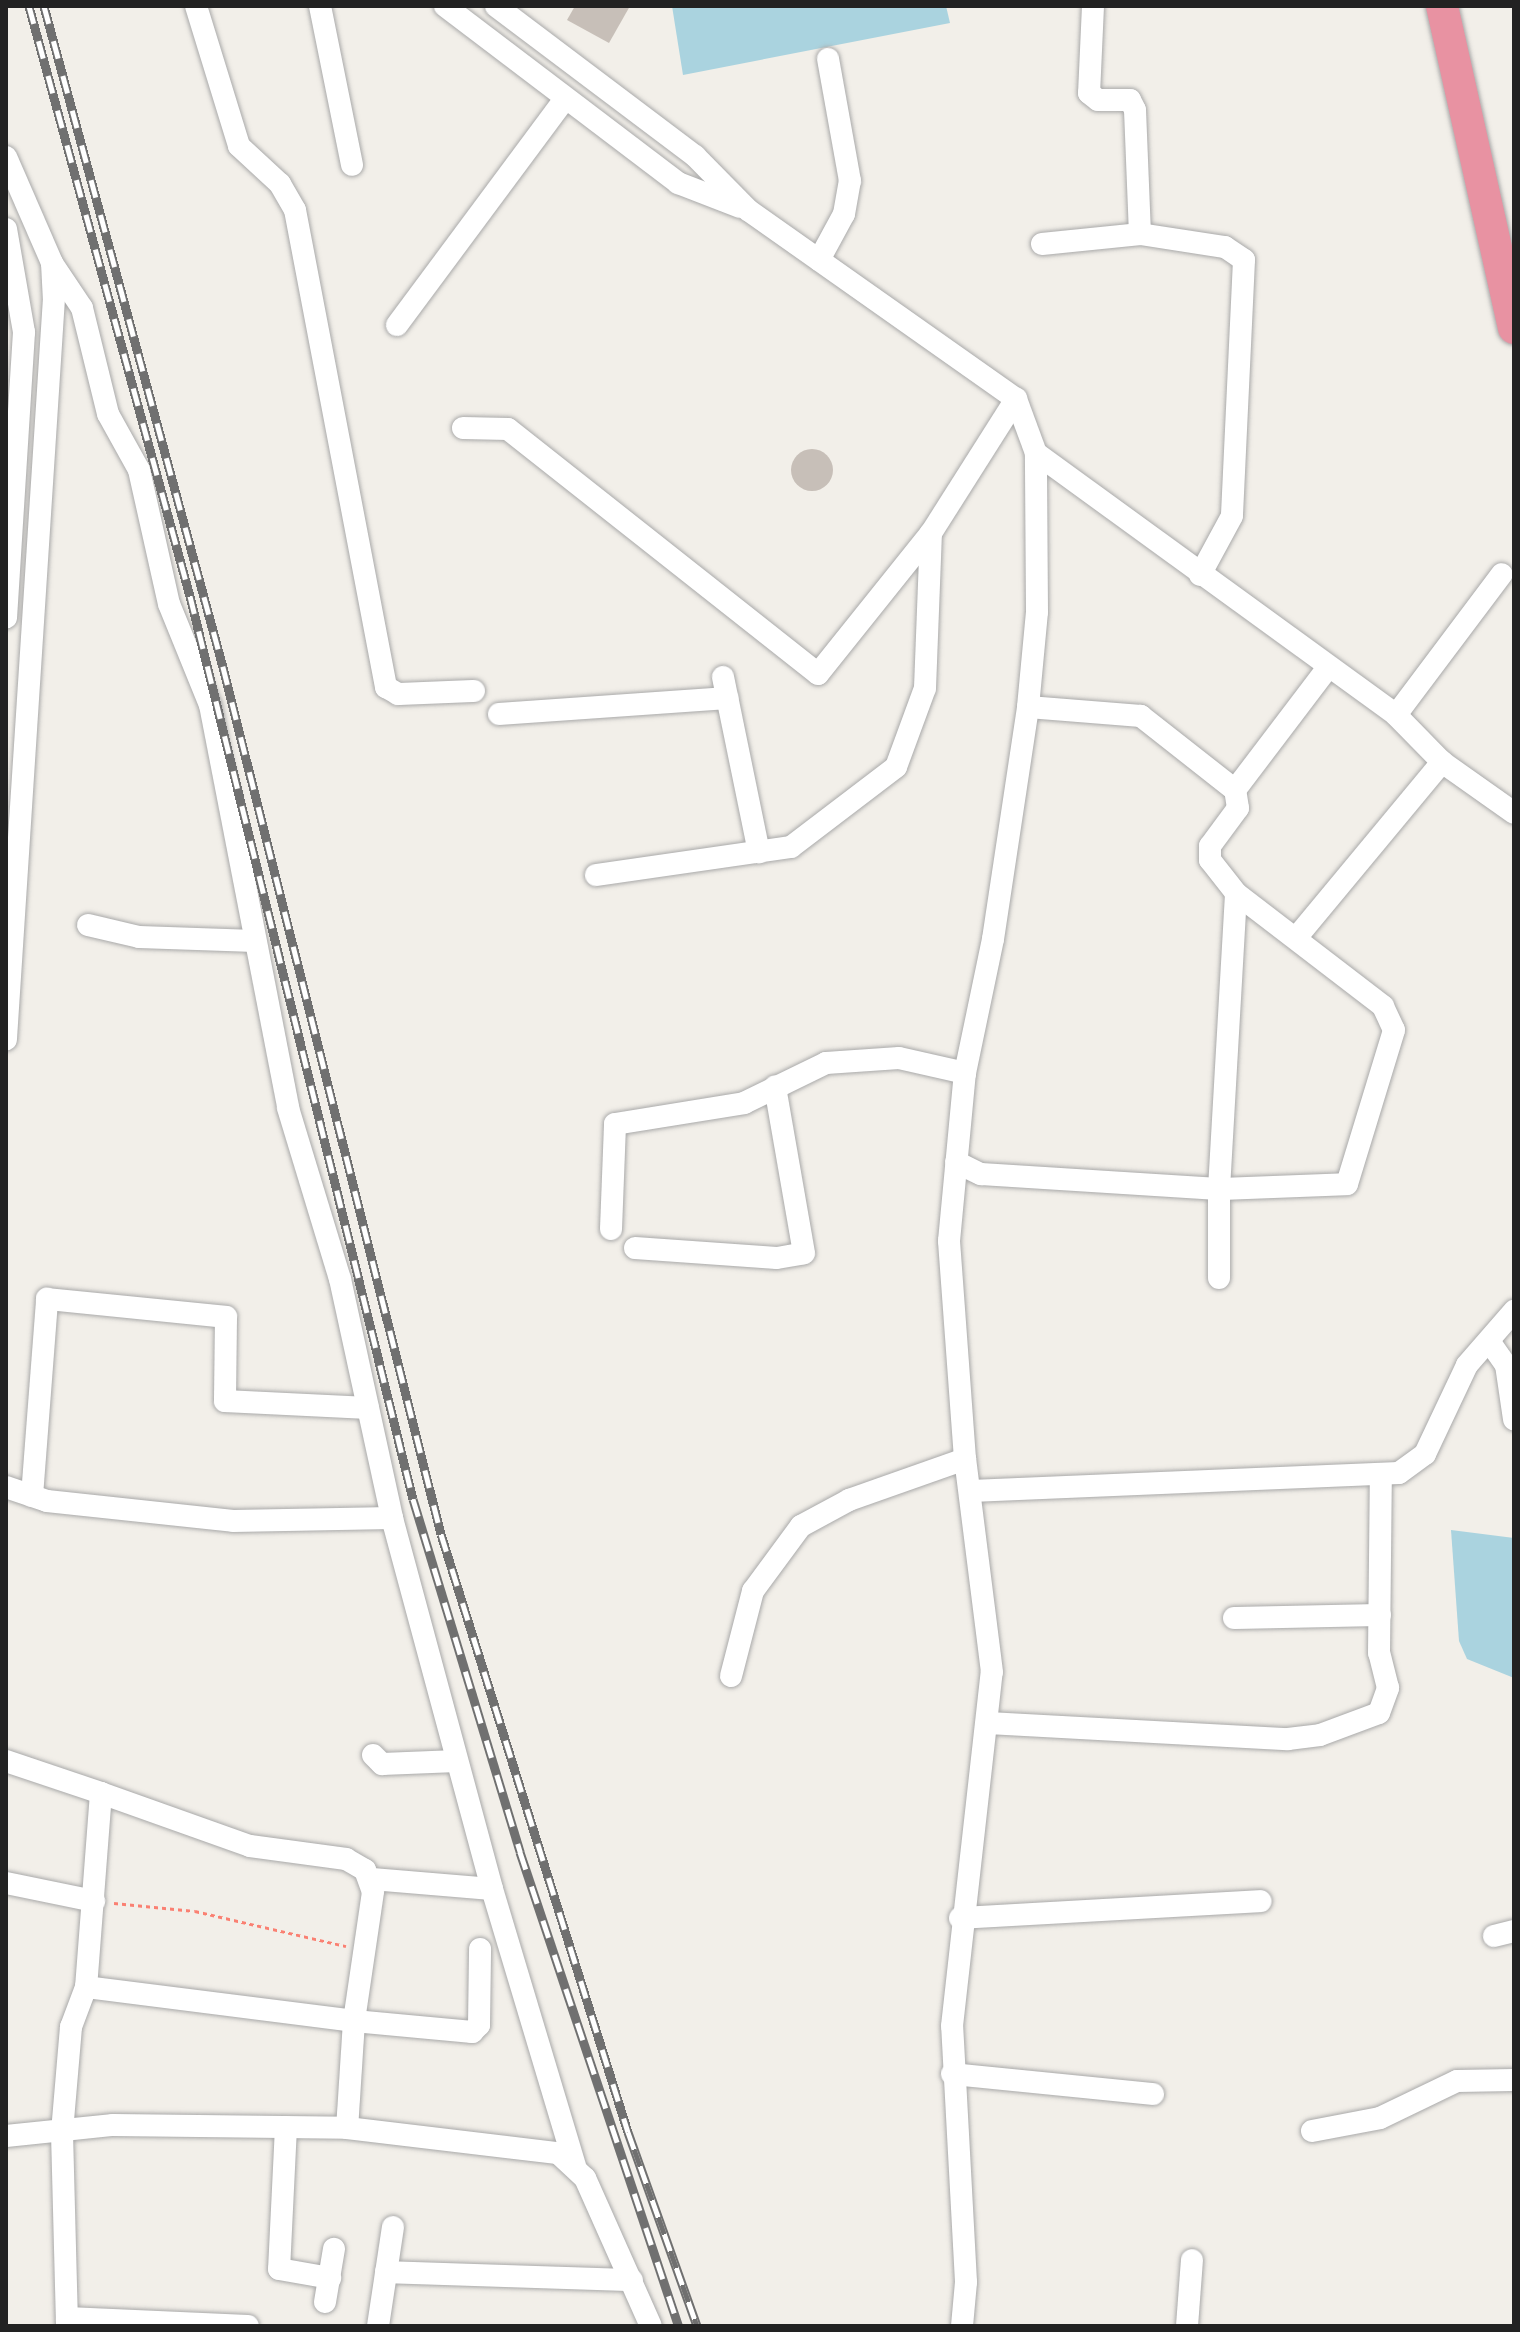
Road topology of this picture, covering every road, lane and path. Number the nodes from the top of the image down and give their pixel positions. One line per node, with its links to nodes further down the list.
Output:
1 (196, 6): 29 (street)
2 (320, 6): 11 (street)
3 (445, 6): 9 (street)
4 (496, 6): 12 (street)
5 (1093, 6): 14 (street)
6 (1442, 6): 20 (highway)
7 (1462, 6): 16 (highway)
8 (828, 59): 17 (street)
9 (565, 99): 12 (street); 19 (street)
10 (6, 157): 18 (street)
11 (352, 165)
12 (748, 210): 17 (street)
13 (6, 229): 27 (street)
14 (1140, 234): 15 (street); 26 (street)
15 (1042, 244)
16 (1514, 255)
17 (819, 260): 21 (street)
18 (52, 263): 41 (street); 42 (street)
19 (397, 325)
20 (1514, 328)
21 (1016, 399): 23 (street); 24 (street)
22 (463, 428): 24 (street)
23 (1036, 453): 26 (street); 30 (street)
24 (931, 533): 36 (street)
25 (1502, 574): 32 (street)
26 (1200, 575): 28 (street)
27 (6, 617)
28 (1327, 669): 32 (street); 34 (street)
29 (474, 691)
30 (1028, 707): 34 (street); 43 (street)
31 (499, 714): 36 (street)
32 (1396, 715): 33 (street)
33 (1442, 762): 35 (street); 40 (street)
34 (1235, 790): 38 (street)
35 (1514, 813)
36 (759, 852): 37 (street)
37 (596, 875)
38 (1236, 893): 40 (street); 46 (street)
39 (88, 925): 41 (street)
40 (1296, 938): 46 (street)
41 (255, 941): 52 (street)
42 (6, 1039)
43 (965, 1073): 44 (street); 45 (street)
44 (775, 1087): 47 (street); 48 (street)
45 (956, 1162): 46 (street); 54 (street)
46 (1219, 1189): 49 (street)
47 (611, 1229)
48 (635, 1248)
49 (1219, 1278)
50 (1514, 1311): 51 (street)
51 (1489, 1341): 53 (street); 55 (street)
52 (368, 1408): 58 (street); 59 (street)
53 (1514, 1419)
54 (965, 1459): 57 (street); 62 (street)
55 (1381, 1476): 57 (street); 60 (street)
56 (6, 1487): 58 (street)
57 (971, 1491): 63 (street)
58 (32, 1496): 59 (street)
59 (392, 1518): 66 (street)
60 (1380, 1615): 61 (street); 63 (street)
61 (1234, 1618)
62 (731, 1676)
63 (988, 1723): 73 (street)
64 (373, 1755): 66 (street)
65 (6, 1761): 67 (street)
66 (457, 1761): 70 (street)
67 (101, 1793): 68 (street); 71 (street)
68 (372, 1879): 70 (street); 75 (street)
69 (6, 1883): 71 (street)
70 (492, 1889): 86 (street)
71 (94, 1901): 75 (path); 76 (street)
72 (1261, 1901): 73 (street)
73 (960, 1918): 78 (street)
74 (480, 1949): 77 (street)
75 (363, 1951): 77 (street)
76 (86, 1987): 77 (street); 84 (street)
77 (354, 2021): 82 (street)
78 (952, 2074): 80 (street); 98 (street)
79 (1514, 2080): 83 (street)
80 (1153, 2094)
81 (286, 2127): 82 (street); 84 (street); 91 (street)
82 (347, 2128): 86 (street)
83 (1312, 2131)
84 (62, 2133): 85 (street); 94 (street)
85 (6, 2136)
86 (575, 2166): 92 (street)
87 (393, 2227): 90 (street)
88 (334, 2249): 91 (street)
89 (1192, 2260): 99 (street)
90 (386, 2272): 92 (street); 96 (street)
91 (330, 2278): 93 (street)
92 (632, 2280): 97 (street)
93 (325, 2302)
94 (67, 2322): 95 (street)
95 (248, 2326)
96 (378, 2326)
97 (651, 2326)
98 (962, 2326)
99 (1187, 2326)

